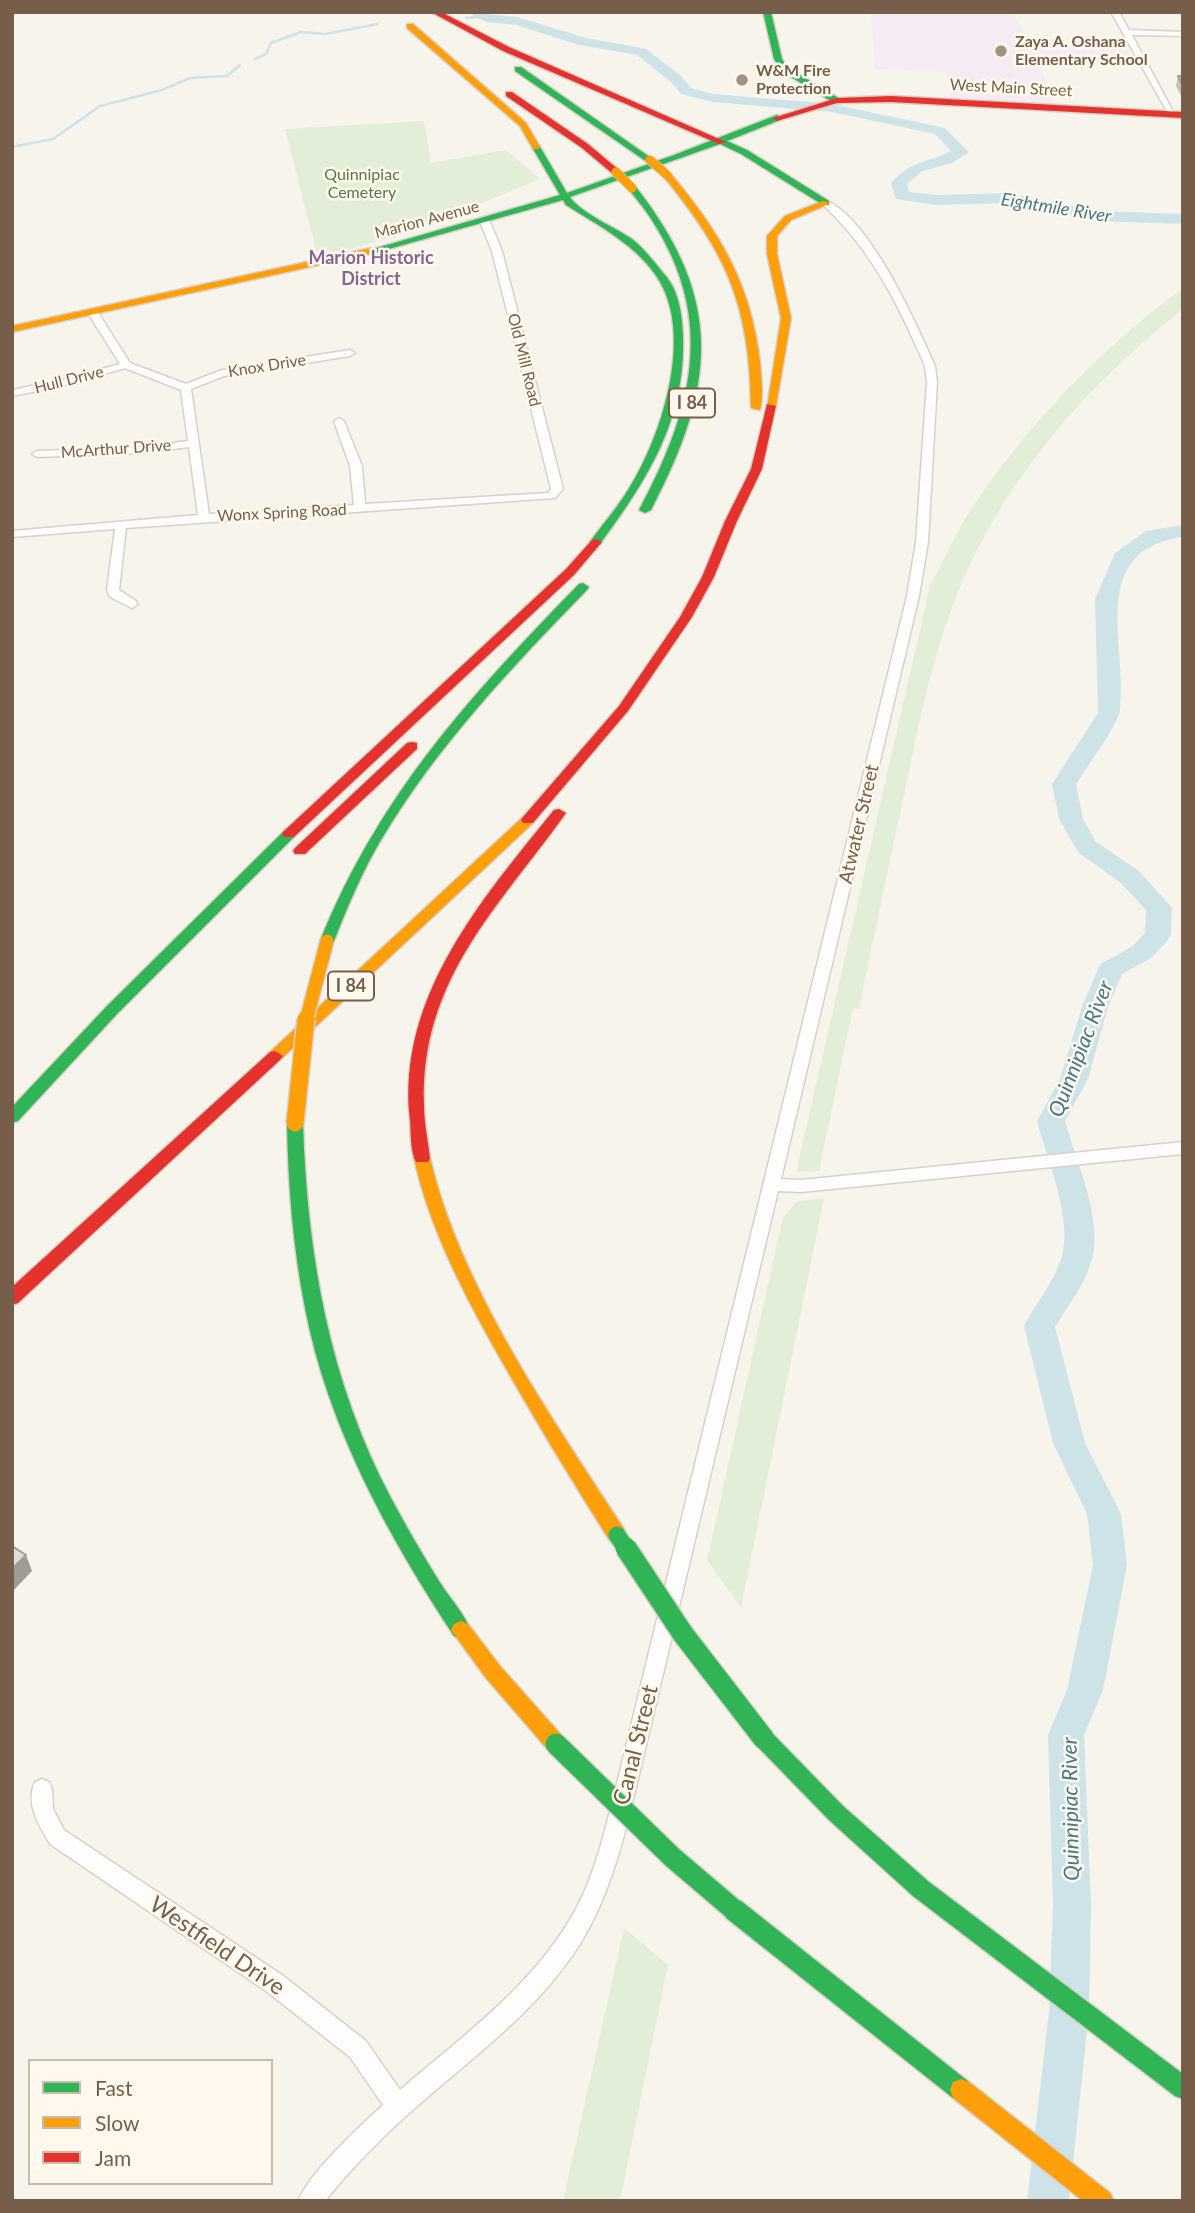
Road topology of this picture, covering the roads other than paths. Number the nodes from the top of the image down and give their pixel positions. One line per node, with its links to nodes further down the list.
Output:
1 (434, 12): 8 (main road, Atwater Street); 23 (main road, I 84, bridge)
2 (767, 12): 6 (main road)
3 (1115, 12): 4 (street)
4 (1125, 32): 5 (street); 7 (street)
5 (1183, 34)
6 (837, 101): 7 (main road, West Main Street); 8 (main road, Marion Avenue)
7 (1178, 115)
8 (722, 142): 9 (main road, Marion Avenue); 10 (main road, Atwater Street)
9 (565, 198): 11 (main road, Marion Avenue); 25 (main road, I 84, bridge); 34 (main road)
10 (826, 203): 23 (main road); 37 (street, Atwater Street)
11 (485, 222): 12 (main road, Marion Avenue); 21 (street, Old Mill Road)
12 (93, 313): 13 (main road, Marion Avenue); 15 (street)
13 (12, 329)
14 (350, 353): 16 (street, Knox Drive)
15 (126, 365): 16 (street); 17 (street, Hull Drive)
16 (186, 388): 19 (street)
17 (12, 393)
18 (339, 421): 22 (street)
19 (195, 443): 20 (street, McArthur Drive); 24 (street)
20 (37, 454)
21 (551, 496): 22 (street, Wonx Spring Road)
22 (360, 509): 24 (street, Wonx Spring Road)
23 (733, 517): 31 (main road, I 84)
24 (204, 518): 26 (street, Wonx Spring Road)
25 (635, 524)
26 (121, 525): 27 (street, Wonx Spring Road); 30 (street)
27 (12, 534)
28 (592, 578): 29 (main road)
29 (571, 598): 32 (main road); 44 (main road, bridge)
30 (132, 604)
31 (665, 652): 36 (main road, I 84); 41 (main road, bridge)
32 (287, 863)
33 (226, 920): 34 (main road)
34 (12, 1118)
35 (1183, 1148): 37 (street)
36 (149, 1172): 38 (main road, I 84); 39 (main road)
37 (773, 1185): 42 (street, Canal Street)
38 (12, 1298)
39 (12, 1310)
40 (42, 1788): 42 (street, Westfield Drive)
41 (1183, 2088)
42 (398, 2107): 43 (street, Canal Street)
43 (310, 2201)
44 (1102, 2201)

